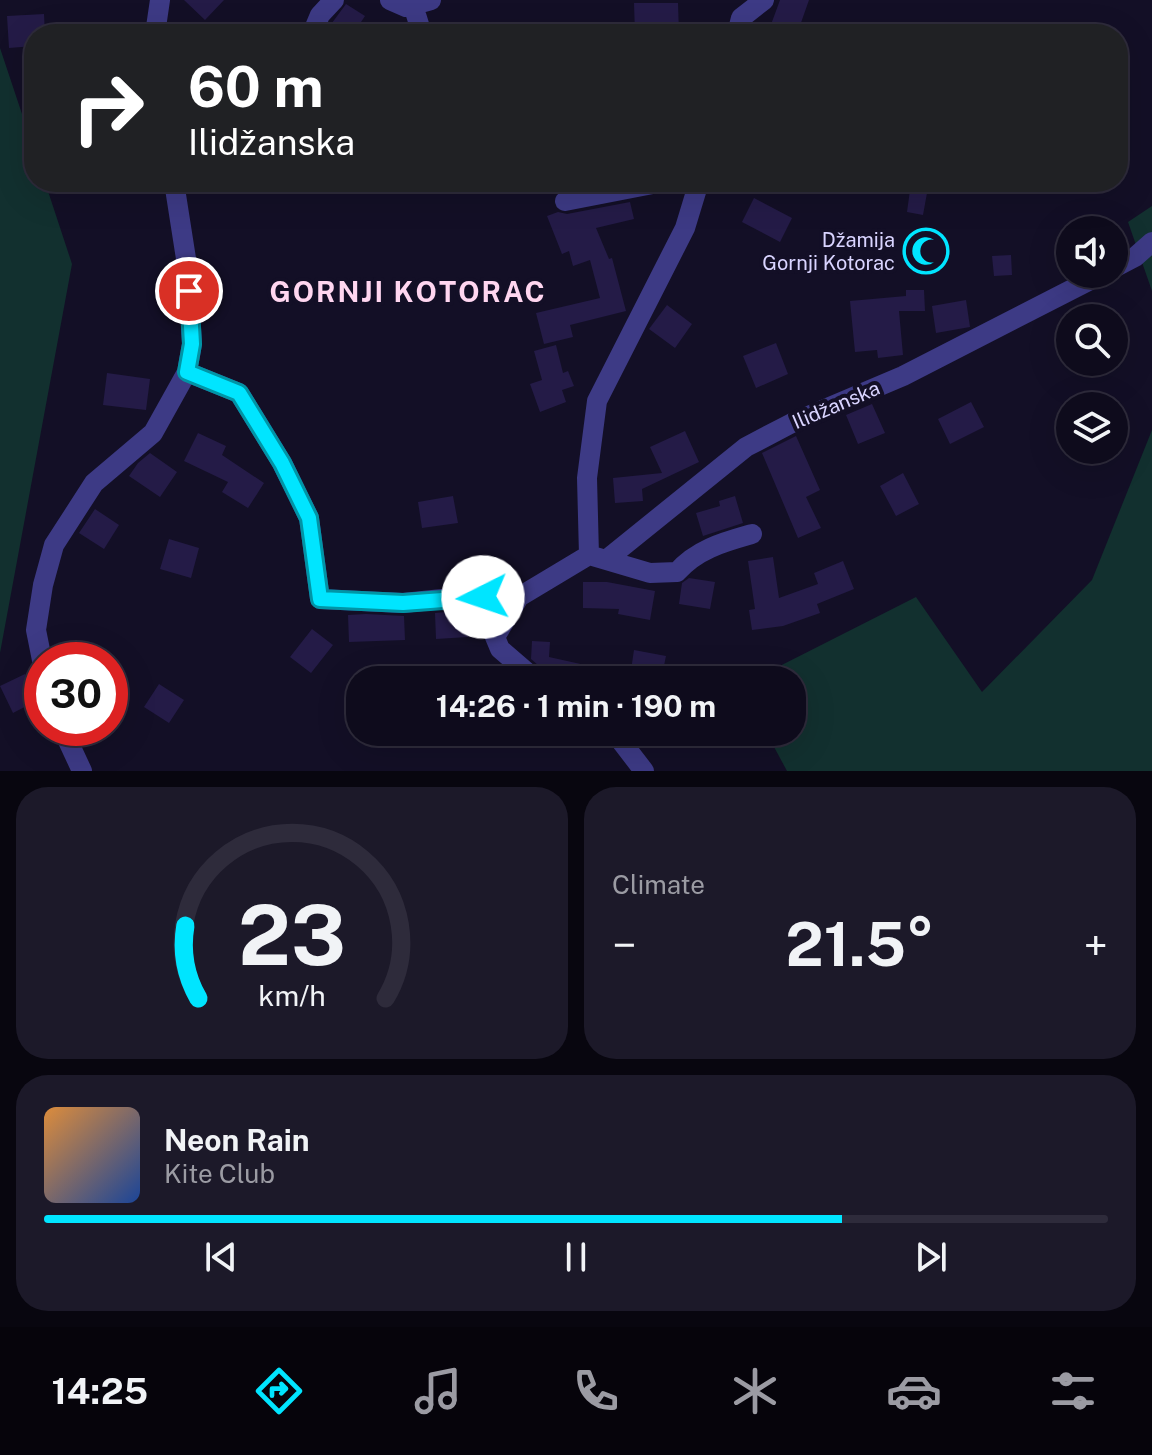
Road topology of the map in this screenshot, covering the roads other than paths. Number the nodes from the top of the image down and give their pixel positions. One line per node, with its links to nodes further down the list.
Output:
1 (160, 0): 7 (street)
2 (334, 0): 8 (street)
3 (390, 0): 5 (street)
4 (764, 0): 6 (street)
5 (422, 2): 9 (street)
6 (737, 17)
7 (156, 24)
8 (316, 24)
9 (422, 24)
10 (175, 192): 17 (street)
11 (611, 192): 13 (street)
12 (696, 192): 19 (street)
13 (565, 201)
14 (1152, 242): 15 (street)
15 (1128, 261)
16 (1075, 288): 19 (street, Ilidžanska)
17 (187, 372): 20 (street); 21 (street)
18 (752, 534): 19 (street)
19 (598, 558): 20 (street, Ilidžanska)
20 (519, 597): 22 (street, Ilidžanska)
21 (38, 642)
22 (521, 666)
23 (70, 746): 25 (street)
24 (625, 746): 26 (street)
25 (82, 771)
26 (644, 771)

